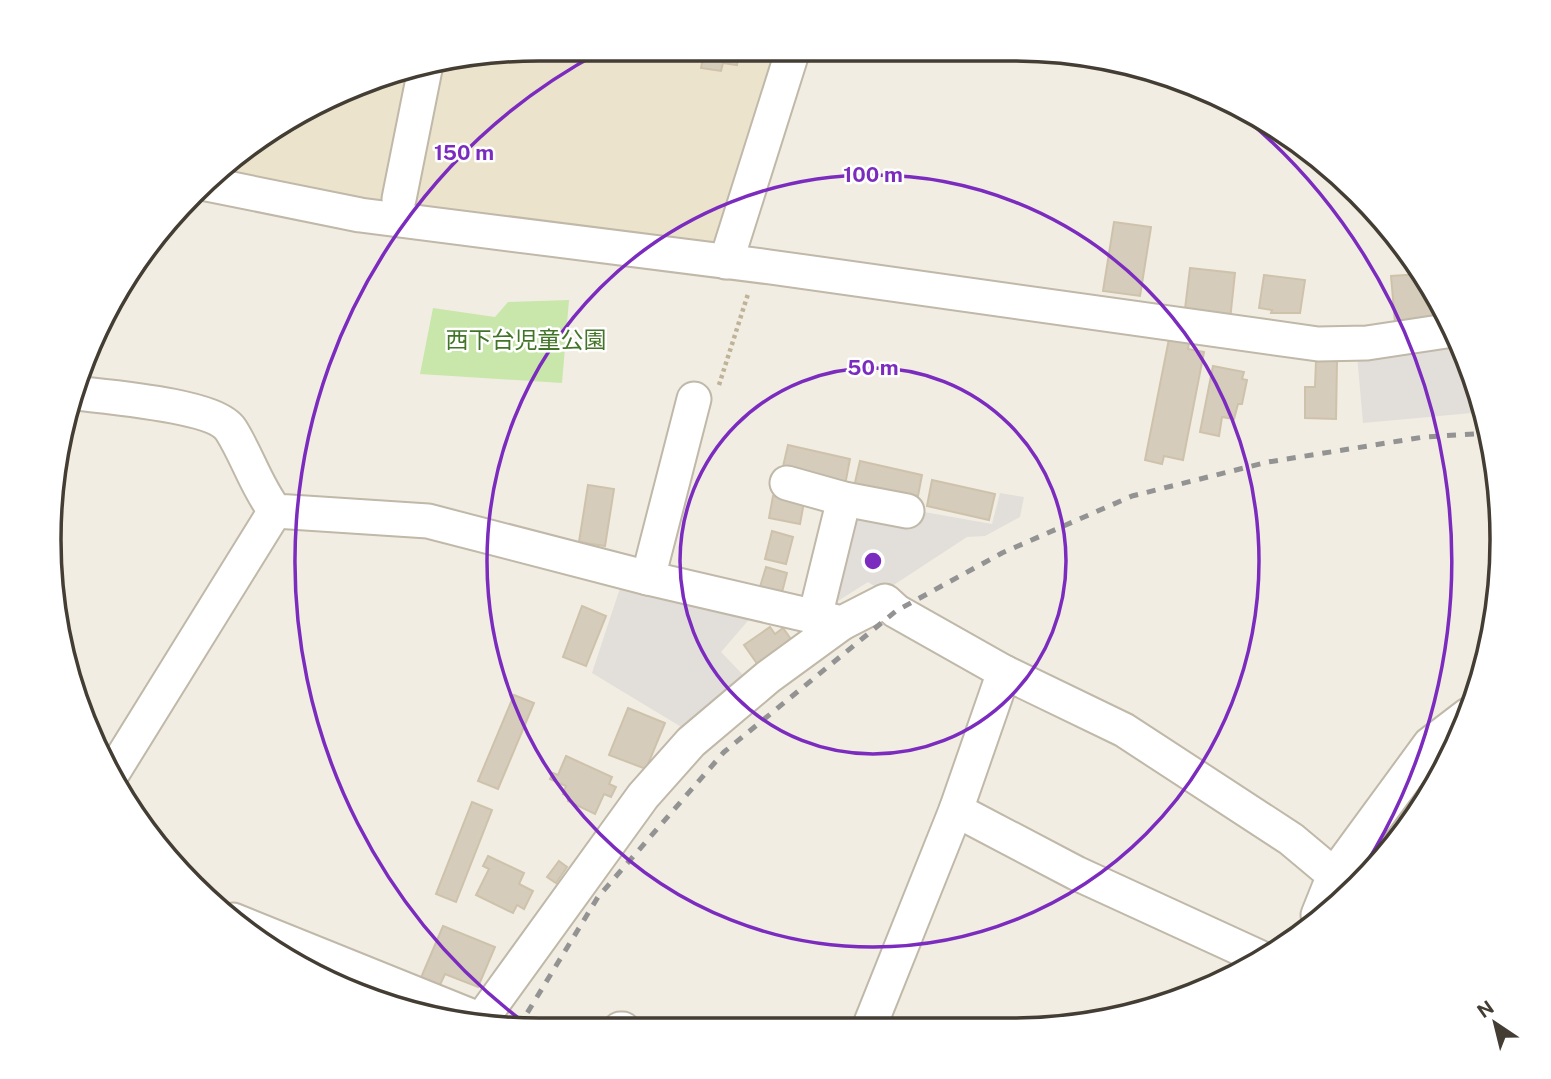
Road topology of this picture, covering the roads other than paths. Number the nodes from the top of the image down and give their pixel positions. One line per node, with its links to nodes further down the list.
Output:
1 (790, 61): 5 (street)
2 (424, 76): 4 (street)
3 (217, 186): 5 (street)
4 (399, 199)
5 (741, 264): 6 (street)
6 (1442, 332)
7 (84, 394): 11 (street)
8 (694, 399): 13 (street)
9 (788, 483): 10 (street)
10 (844, 499): 12 (street); 14 (street)
11 (275, 511): 13 (street); 17 (street)
12 (907, 511)
13 (648, 578): 14 (street)
14 (829, 620): 15 (street); 24 (street)
15 (1004, 672): 18 (street); 19 (street)
16 (1451, 728): 19 (street)
17 (118, 765)
18 (956, 810): 22 (street); 25 (street)
19 (1334, 875): 20 (street)
20 (1323, 902)
21 (283, 943): 23 (street)
22 (1252, 954)
23 (399, 996)
24 (485, 1015)
25 (873, 1018)

